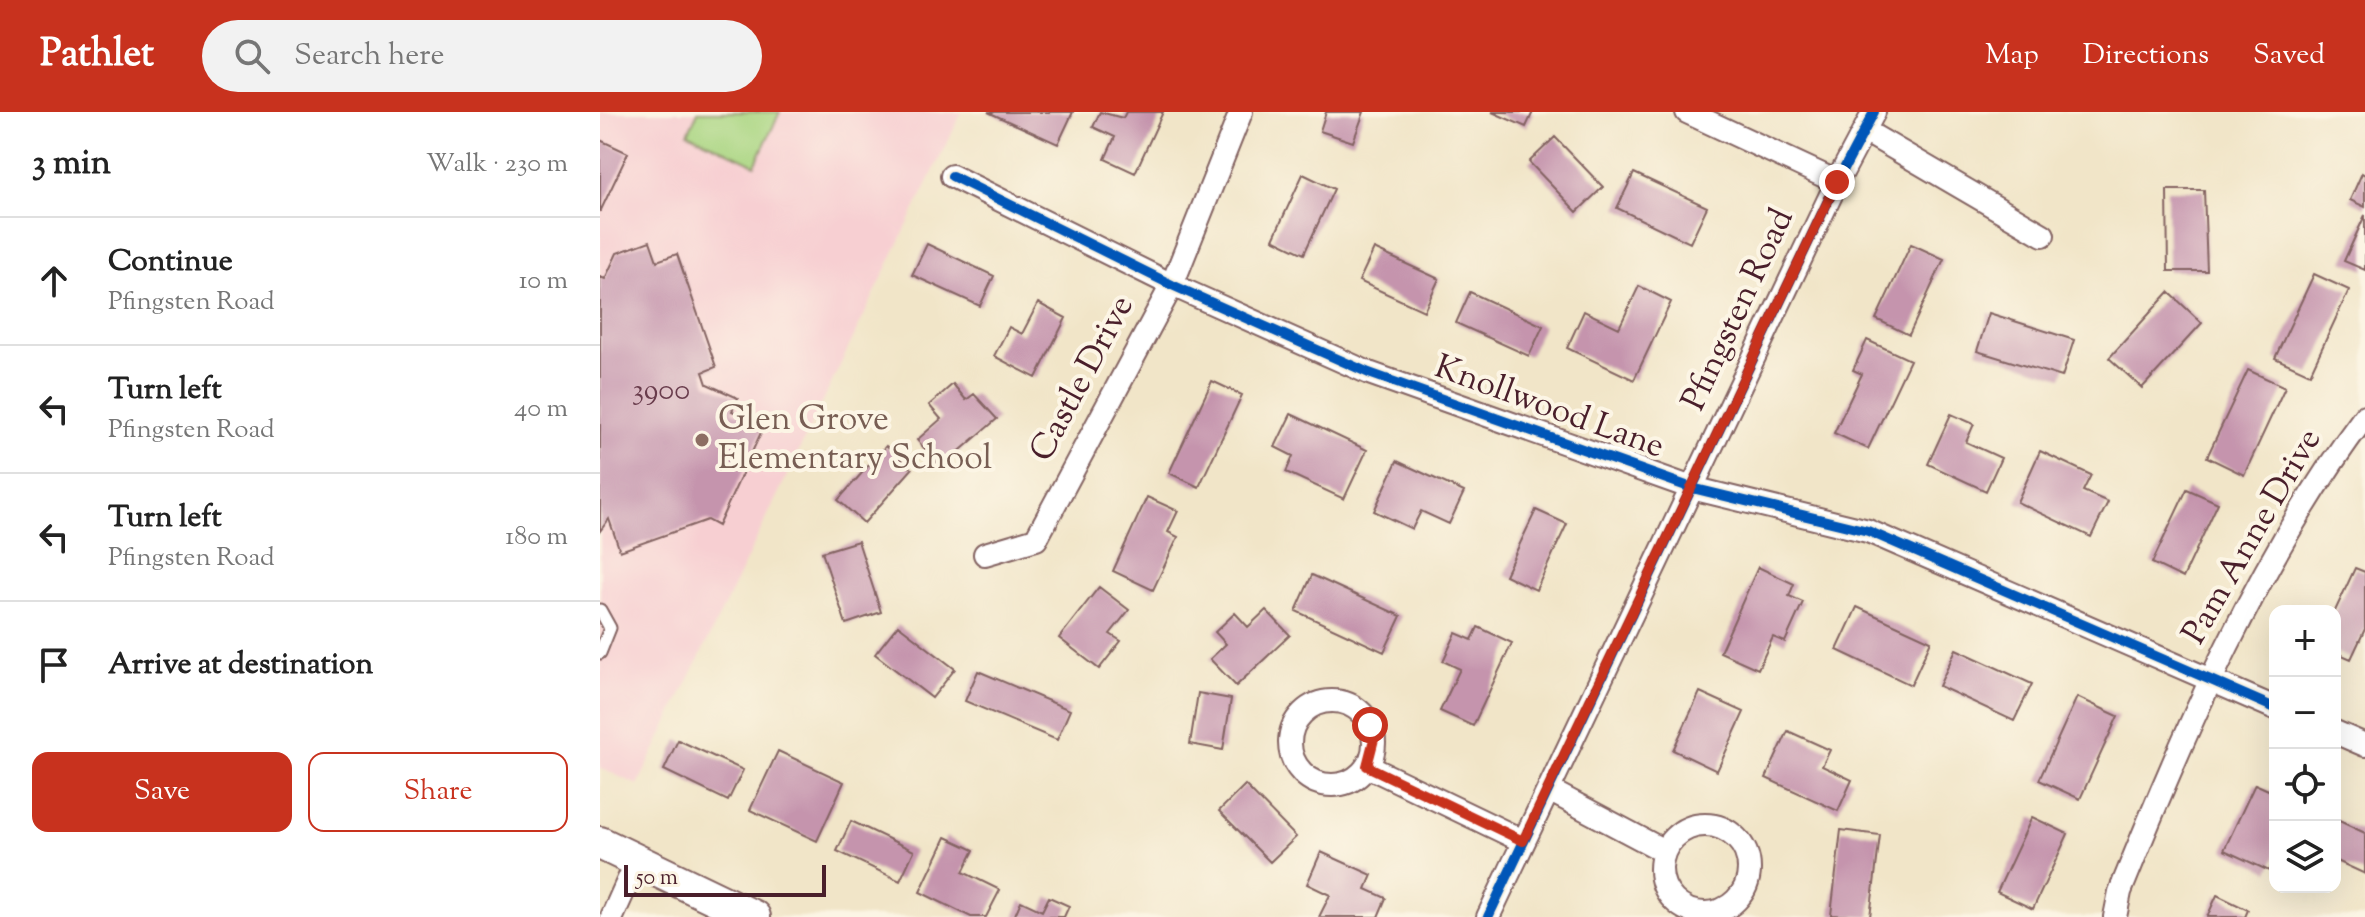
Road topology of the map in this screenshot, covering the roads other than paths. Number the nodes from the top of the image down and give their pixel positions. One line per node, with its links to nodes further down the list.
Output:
1 (1241, 112): 7 (street, Castle Drive)
2 (1687, 112): 5 (street)
3 (1870, 122): 5 (street, Pfingsten Road); 6 (street)
4 (952, 176): 7 (street, Knollwood Lane)
5 (1837, 182): 9 (street, Pfingsten Road)
6 (2043, 235)
7 (1172, 285): 9 (street, Knollwood Lane); 10 (street, Castle Drive)
8 (2365, 416): 13 (street, Pam Anne Drive)
9 (1692, 488): 13 (street, Knollwood Lane); 18 (street, Pfingsten Road)
10 (985, 554)
11 (600, 610): 12 (lane)
12 (600, 653)
13 (2209, 680): 14 (street, Knollwood Lane); 26 (street, Pam Anne Drive)
14 (2269, 705)
15 (2341, 735): 16 (street)
16 (2365, 745)
17 (1367, 766): 19 (street)
18 (1549, 790): 19 (street, Pfingsten Road); 21 (street)
19 (1523, 841): 25 (street, Pfingsten Road)
20 (600, 843): 22 (main road)
21 (1664, 851): 21 (street)
22 (637, 861): 23 (street); 24 (main road)
23 (612, 917)
24 (754, 917)
25 (1488, 917)
26 (2115, 917)

